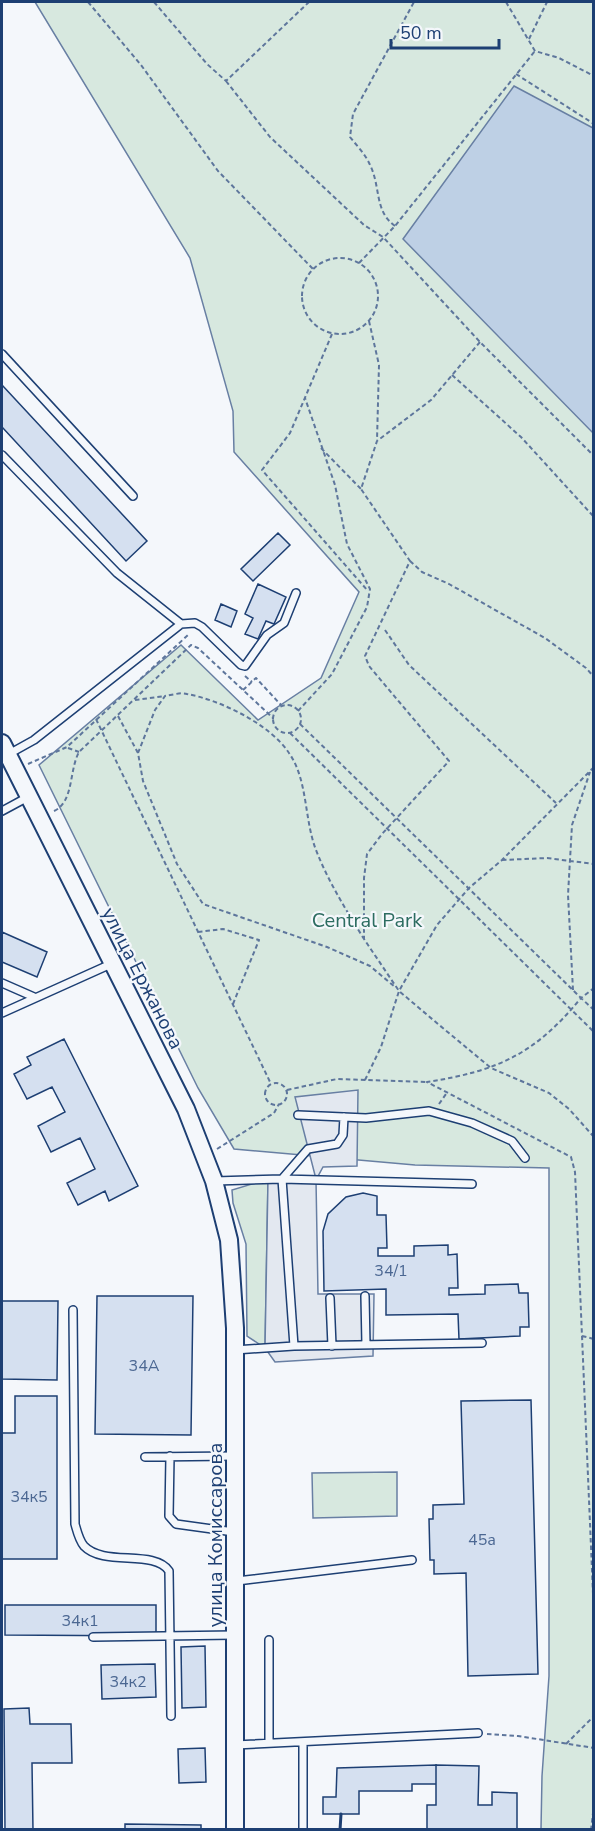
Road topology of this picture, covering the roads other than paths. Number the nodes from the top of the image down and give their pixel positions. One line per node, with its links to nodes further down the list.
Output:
1 (2, 354): 3 (lane)
2 (2, 455): 5 (lane)
3 (133, 495)
4 (296, 593): 5 (lane)
5 (181, 624): 6 (lane)
6 (8, 756): 7 (street, улица Ержанова)
7 (28, 797): 8 (lane); 9 (street, улица Ержанова)
8 (2, 811)
9 (111, 964): 11 (lane); 17 (street, улица Ержанова)
10 (2, 983): 11 (lane)
11 (34, 997): 12 (lane)
12 (2, 1013)
13 (298, 1115): 14 (lane)
14 (344, 1117): 15 (lane); 16 (lane)
15 (525, 1158)
16 (282, 1179): 17 (lane); 18 (lane); 25 (lane)
17 (214, 1181): 19 (street, улица Ержанова)
18 (472, 1184)
19 (229, 1240): 27 (street, улица Комиссарова)
20 (365, 1296): 24 (lane)
21 (330, 1298): 26 (lane)
22 (74, 1310): 35 (lane)
23 (483, 1343): 24 (lane)
24 (366, 1345): 26 (lane)
25 (294, 1346): 26 (lane); 27 (lane)
26 (332, 1346)
27 (235, 1350): 29 (street, улица Комиссарова)
28 (170, 1456): 29 (lane); 30 (lane); 31 (lane)
29 (236, 1456): 31 (street, улица Комиссарова)
30 (144, 1457)
31 (236, 1532): 33 (street, улица Комиссарова)
32 (412, 1560): 33 (lane)
33 (237, 1581): 34 (street, улица Комиссарова)
34 (236, 1635): 35 (lane); 42 (street, улица Комиссарова)
35 (170, 1636): 36 (lane); 38 (lane)
36 (93, 1637)
37 (269, 1640): 40 (lane)
38 (171, 1716)
39 (478, 1733): 41 (lane)
40 (269, 1743): 41 (lane); 42 (lane)
41 (303, 1744): 44 (lane)
42 (235, 1745): 43 (street, улица Комиссарова)
43 (235, 1830)
44 (303, 1830)

